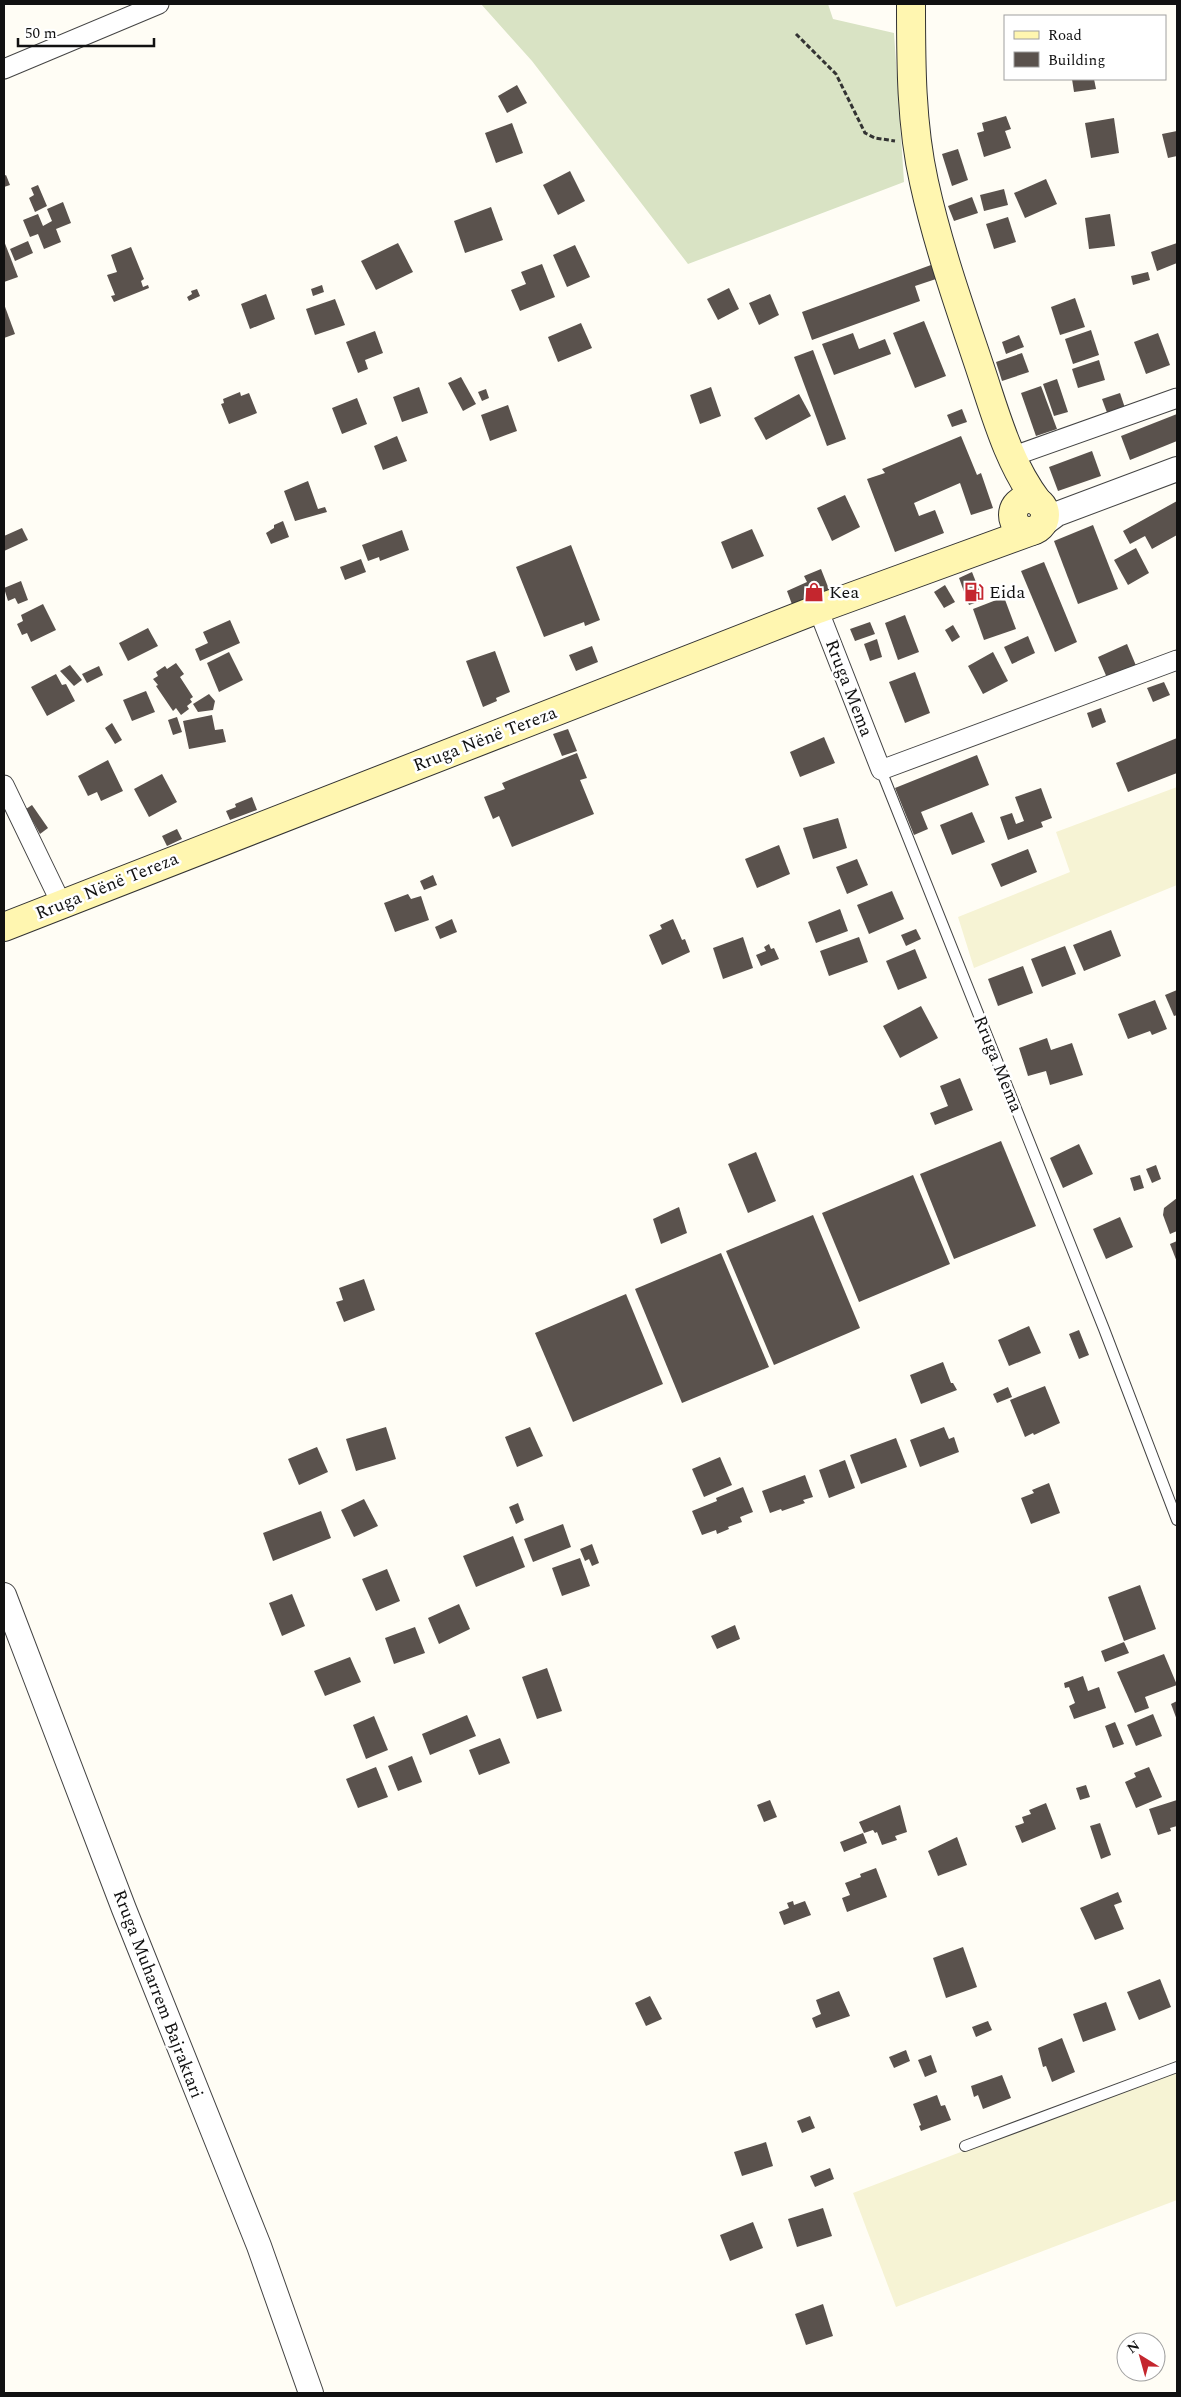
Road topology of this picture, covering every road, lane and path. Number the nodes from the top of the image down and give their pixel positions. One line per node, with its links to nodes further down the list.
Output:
1 (159, 4): 4 (street)
2 (911, 4): 5 (main road)
3 (796, 34): 5 (path)
4 (4, 69)
5 (918, 142): 7 (main road)
6 (1177, 398): 7 (street)
7 (1011, 457): 9 (main road)
8 (1177, 469): 9 (street)
9 (1034, 514): 10 (main road, Rruga Nënë Tereza)
10 (818, 609): 12 (street, Rruga Mema); 14 (main road, Rruga Nënë Tereza)
11 (1177, 660): 12 (street)
12 (881, 770): 16 (lane, Rruga Mema)
13 (4, 785): 14 (street)
14 (61, 903): 15 (main road, Rruga Nënë Tereza)
15 (4, 928)
16 (1177, 1520)
17 (4, 1595): 20 (street, Rruga Muharrem Bajraktari)
18 (1177, 2067): 19 (lane)
19 (965, 2146)
20 (311, 2393)

